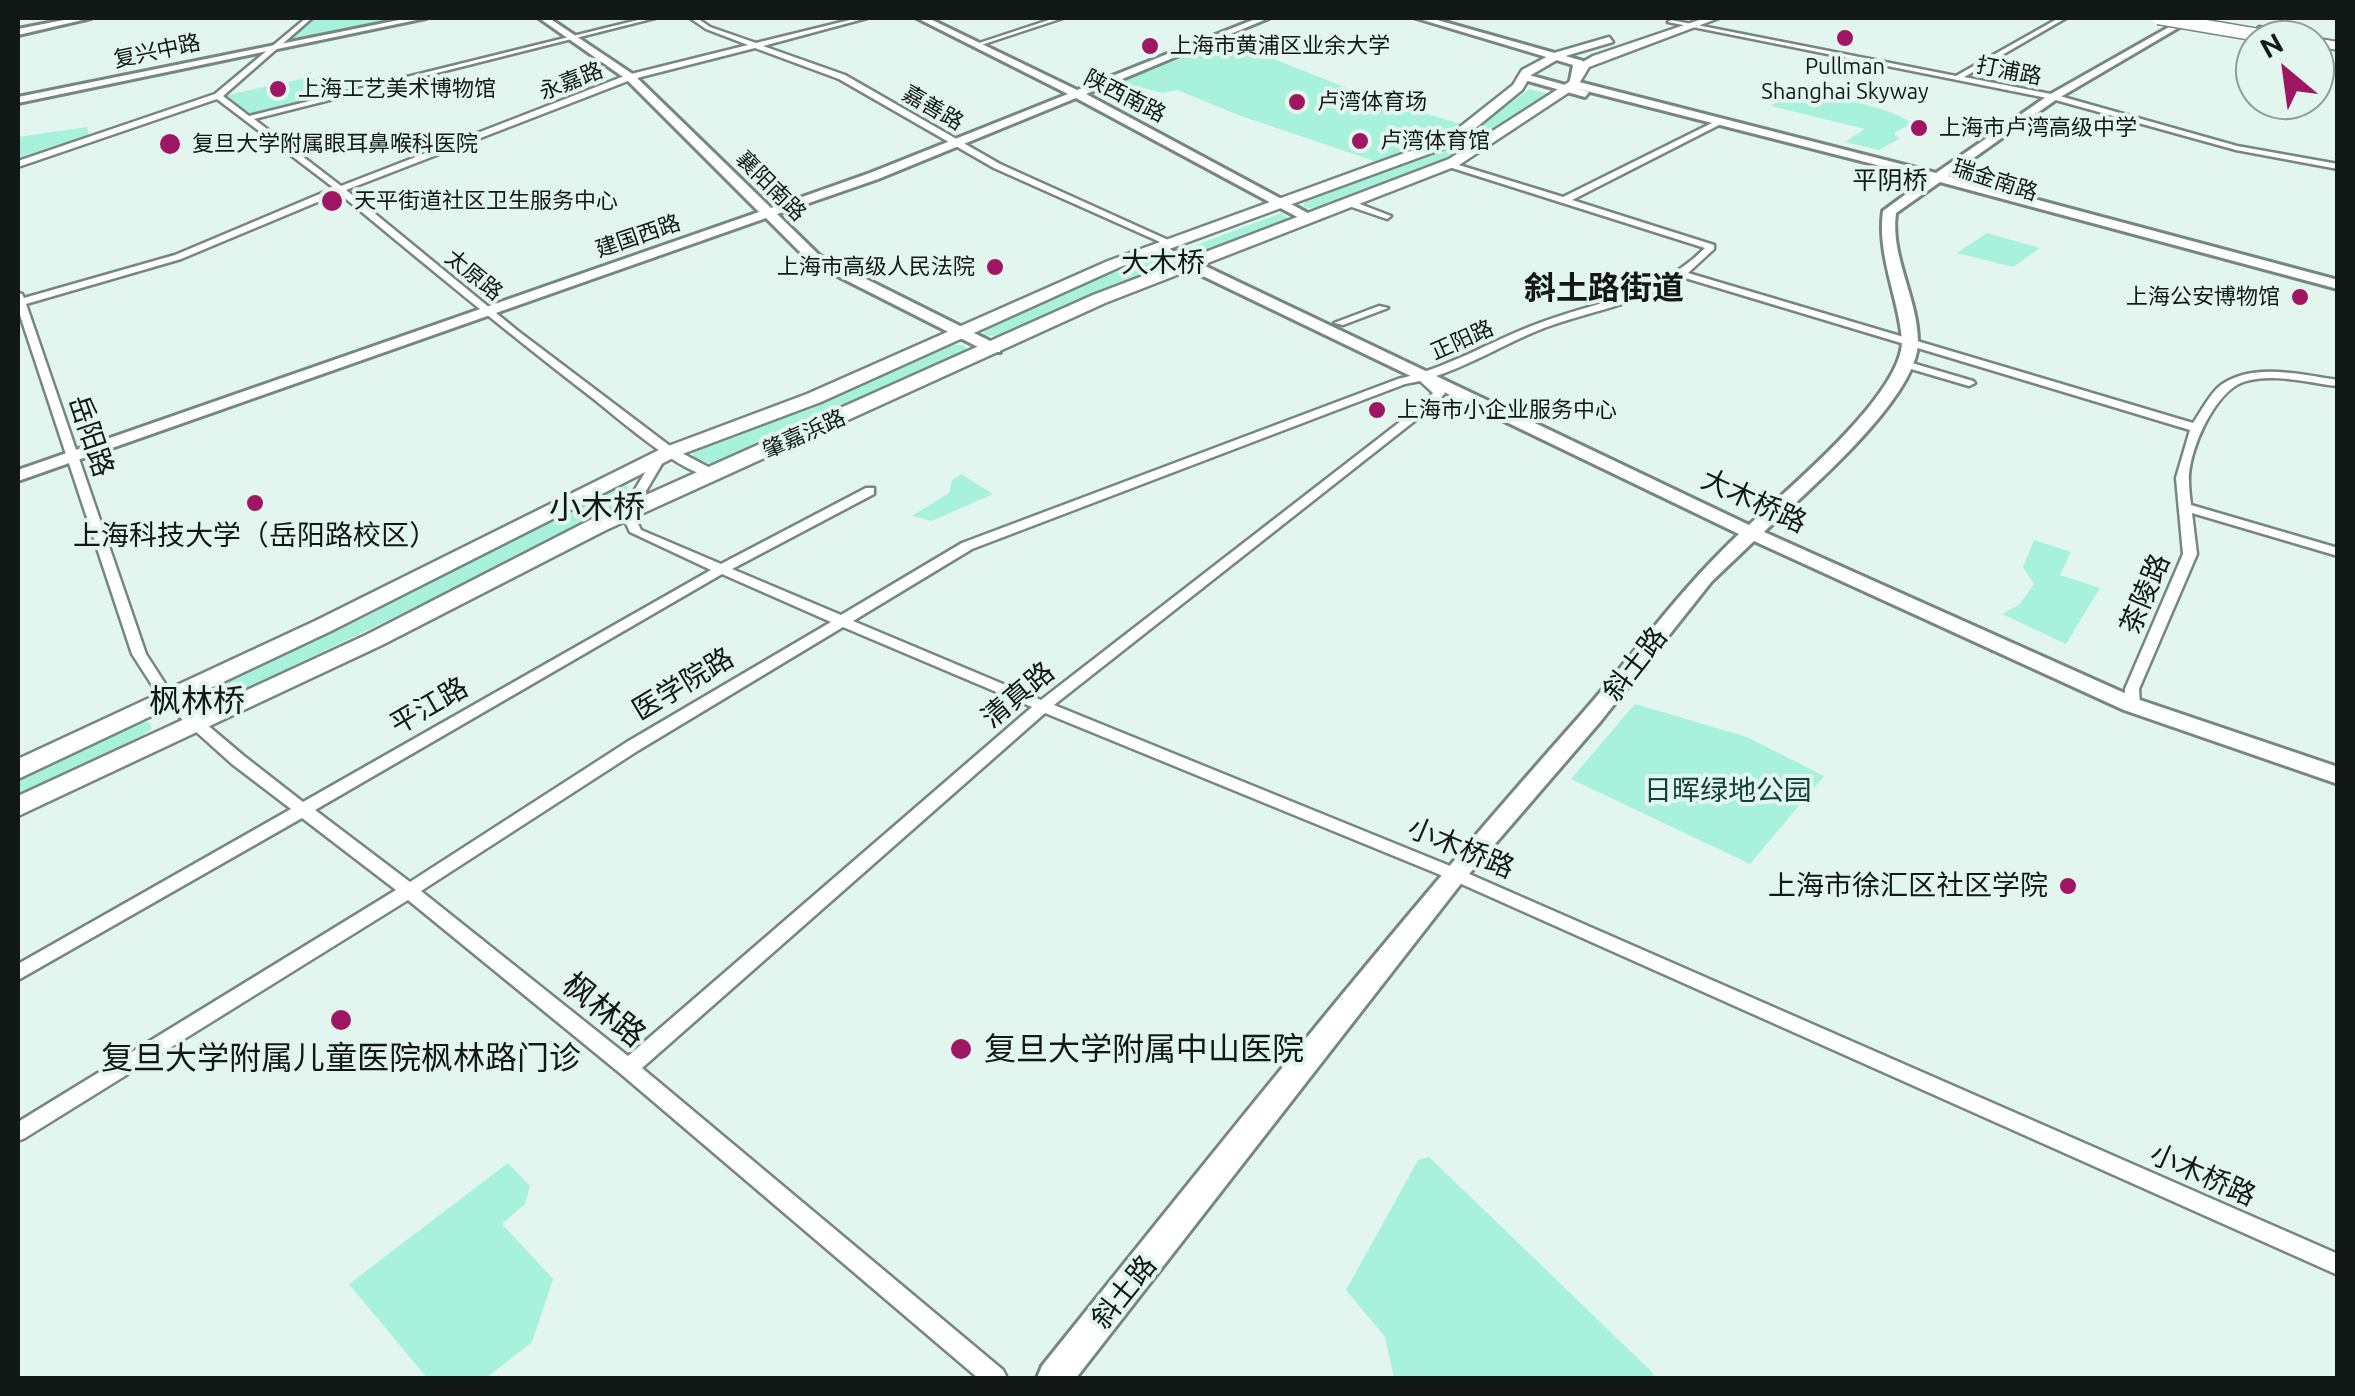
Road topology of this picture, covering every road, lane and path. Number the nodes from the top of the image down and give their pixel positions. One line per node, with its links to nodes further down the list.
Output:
1 (86, 18): 23 (main road)
2 (309, 18): 27 (street)
3 (421, 18): 27 (main road, 复兴中路)
4 (543, 18): 24 (main road, 襄阳南路)
5 (652, 18): 24 (street)
6 (693, 18): 26 (street, 嘉善路)
7 (864, 18): 26 (street, 永嘉路)
8 (921, 18): 25 (main road, 陕西南路)
9 (1060, 18): 25 (street)
10 (1265, 18): 33 (main road, 建国西路)
11 (1422, 18): 28 (main road)
12 (1430, 18): 28 (main road)
13 (1714, 18): 18 (main road)
14 (2063, 18): 31 (street)
15 (2150, 18): 17 (main road)
16 (2158, 18): 22 (highway, bridge)
17 (2185, 19): 19 (highway, bridge); 20 (main road); 21 (main road); 35 (main road, 斜土路)
18 (1687, 22): 28 (main road, 肇嘉浜路); 31 (street, 打浦路); 32 (main road, 肇嘉浜路)
19 (2235, 28)
20 (2235, 28)
21 (2235, 30)
22 (2235, 31)
23 (18, 32)
24 (572, 36): 29 (main road, 襄阳南路); 37 (street)
25 (976, 45): 33 (main road, 陕西南路)
26 (756, 46): 29 (street, 永嘉路); 39 (street, 嘉善路)
27 (272, 48): 34 (street); 36 (main road, 复兴中路)
28 (1563, 56): 30 (main road, 肇嘉浜路); 32 (main road)
29 (630, 77): 44 (street, 永嘉路); 48 (main road, 襄阳南路)
30 (1525, 77): 32 (main road, 瑞金南路); 47 (main road, 肇嘉浜路)
31 (1957, 78): 35 (street, 打浦路)
32 (1568, 87): 38 (main road, 瑞金南路); 41 (main road, 肇嘉浜路); 43 (main road, 瑞金南路)
33 (1077, 94): 39 (main road, 建国西路); 47 (main road, 陕西南路)
34 (218, 96): 37 (street, 太原路); 40 (street)
35 (2053, 97): 42 (street, 打浦路); 43 (main road, 斜土路)
36 (18, 100)
37 (246, 119): 44 (street, 太原路)
38 (1716, 123): 43 (main road, 瑞金南路); 45 (street)
39 (955, 144): 48 (main road, 建国西路); 51 (street, 嘉善路)
40 (18, 164)
41 (1449, 164): 45 (street); 46 (main road, 肇嘉浜路)
42 (2338, 168)
43 (1934, 178): 54 (main road, 瑞金南路); 55 (main road, 瑞金南路); 61 (main road, 斜土路)
44 (340, 189): 56 (street, 永嘉路); 58 (street, 太原路)
45 (1565, 200): 53 (street, 正阳路)
46 (1349, 202): 49 (main road, 肇嘉浜路); 50 (street)
47 (1282, 204): 49 (main road, 陕西南路); 51 (main road, 肇嘉浜路)
48 (768, 214): 58 (main road, 建国西路); 60 (main road, 襄阳南路)
49 (1308, 216): 52 (main road, 肇嘉浜路)
50 (1387, 216)
51 (1161, 243): 52 (main road, 大木桥路); 60 (main road, 肇嘉浜路)
52 (1192, 260): 59 (main road, 大木桥路); 62 (main road, 肇嘉浜路); 64 (main road, 大木桥路)
53 (1678, 272): 61 (street); 64 (street, 正阳路)
54 (2338, 285)
55 (2338, 294)
56 (18, 300): 69 (street, 岳阳路)
57 (1384, 308): 59 (street)
58 (488, 312): 68 (street, 太原路); 69 (main road, 建国西路)
59 (1338, 323): 64 (main road, 大木桥路)
60 (959, 332): 62 (main road, 襄阳南路); 68 (main road, 肇嘉浜路)
61 (1910, 342): 63 (main road, 斜土路); 67 (street)
62 (994, 349): 70 (main road, 肇嘉浜路)
63 (1906, 364): 65 (street); 75 (main road, 斜土路)
64 (1432, 375): 75 (main road, 大木桥路); 78 (street, 医学院路); 81 (street, 清真路)
65 (1968, 383)
66 (2338, 383): 67 (street, 茶陵路)
67 (2196, 428): 73 (street, 茶陵路)
68 (665, 455): 70 (street, 太原路); 74 (street); 79 (main road, 肇嘉浜路)
69 (72, 459): 71 (main road, 建国西路); 79 (street, 岳阳路)
70 (712, 474): 74 (main road, 肇嘉浜路)
71 (18, 476)
72 (870, 491): 77 (street, 平江路)
73 (2184, 508): 76 (street); 80 (street, 茶陵路)
74 (626, 513): 77 (street, 小木桥路); 82 (main road, 肇嘉浜路)
75 (1753, 528): 80 (main road, 大木桥路); 88 (main road, 斜土路)
76 (2338, 552)
77 (722, 569): 78 (street, 小木桥路); 87 (street, 平江路)
78 (841, 621): 81 (street, 小木桥路); 89 (street, 医学院路)
79 (168, 700): 82 (street, 枫林路); 84 (main road, 肇嘉浜路)
80 (2132, 702): 83 (main road, 大木桥路); 85 (main road, 大木桥路)
81 (1043, 706): 88 (street, 小木桥路); 91 (street, 清真路)
82 (197, 725): 86 (main road, 肇嘉浜路); 87 (street, 枫林路)
83 (2338, 768)
84 (18, 770)
85 (2338, 776)
86 (18, 807)
87 (303, 810): 89 (street, 枫林路); 90 (street, 平江路)
88 (1454, 874): 93 (street, 小木桥路); 95 (main road, 斜土路)
89 (409, 891): 91 (street, 枫林路); 92 (street, 医学院路)
90 (18, 974)
91 (628, 1068): 94 (street, 枫林路)
92 (18, 1132)
93 (2338, 1264)
94 (994, 1378)
95 (1054, 1378)

